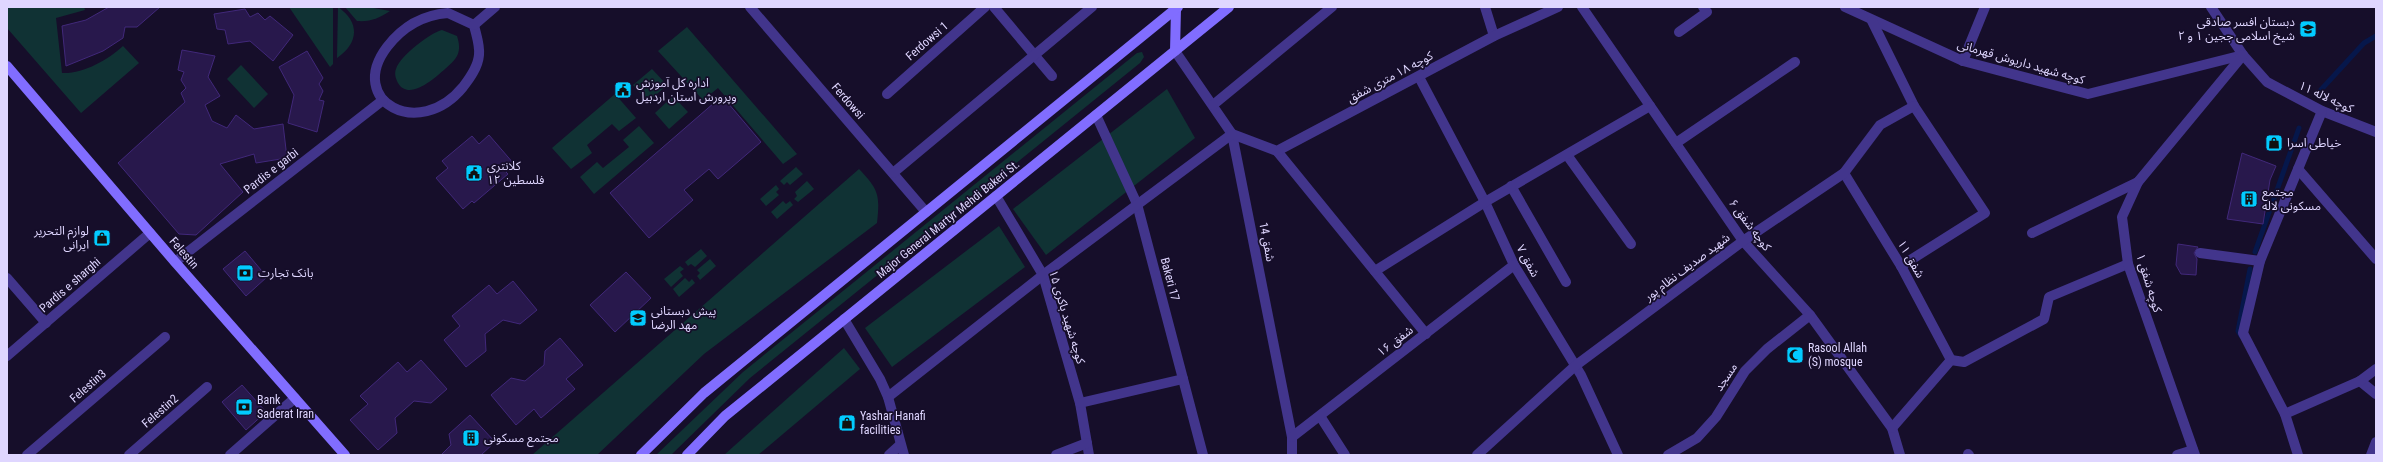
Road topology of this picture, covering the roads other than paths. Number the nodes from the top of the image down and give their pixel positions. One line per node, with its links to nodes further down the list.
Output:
1 (495, 7): 17 (street)
2 (750, 7): 41 (street, Ferdowsi)
3 (985, 7): 28 (street, Ferdowsi 1)
4 (994, 7): 21 (street)
5 (1092, 7): 21 (street)
6 (1176, 7): 20 (main road); 48 (main road, Major General Martyr Mehdi Bakeri St.)
7 (1229, 7): 20 (main road, Major General Martyr Mehdi Bakeri St.)
8 (1332, 7): 30 (street)
9 (1485, 7): 19 (street)
10 (1558, 7): 19 (street, کوچه ۱۸ متری شفق)
11 (1582, 7): 31 (street, کوچه شفق ۶)
12 (1703, 7): 18 (street)
13 (1845, 7): 16 (street, کوچه شهید داریوش قهرمانی)
14 (1985, 7): 23 (street)
15 (2215, 9): 22 (street)
16 (1872, 21): 23 (street, کوچه شهید داریوش قهرمانی); 32 (street)
17 (474, 25): 29 (street); 29 (street)
18 (1679, 32)
19 (1494, 36): 27 (street, کوچه ۱۸ متری شفق)
20 (1174, 51): 30 (street, شفق 14); 34 (main road, Major General Martyr Mehdi Bakeri St.)
21 (1035, 55): 26 (street); 41 (street)
22 (2243, 55): 23 (street, کوچه شهید داریوش قهرمانی); 33 (street, کوچه لاله ۱۱); 43 (street, کوچه شفق ۱)
23 (1963, 61)
24 (1795, 62): 37 (street)
25 (7, 66): 49 (main road, Felestin)
26 (1052, 76)
27 (1420, 77): 38 (street, کوچه ۱۸ متری شفق); 46 (street, شفق ۷)
28 (887, 94)
29 (383, 100): 56 (street, Pardis e garbi)
30 (1213, 105): 36 (street, شفق 14)
31 (1650, 106): 37 (street, کوچه شفق ۶); 39 (street)
32 (1914, 106): 42 (street, شهید صدیف نظام پور); 59 (street)
33 (2322, 111): 35 (street, کوچه لاله ۱۱); 40 (street)
34 (1096, 115): 45 (main road, Major General Martyr Mehdi Bakeri St.); 47 (street, Bakeri 17)
35 (2376, 132)
36 (1232, 134): 38 (street); 47 (street); 83 (street, شفق 14)
37 (1676, 143): 51 (street, کوچه شفق ۶)
38 (1277, 151): 60 (street)
39 (1567, 155): 44 (street); 52 (street)
40 (2298, 169): 54 (street); 55 (street)
41 (893, 173): 48 (street, Ferdowsi)
42 (1844, 173): 51 (street, شهید صدیف نظام پور); 59 (street, شفق ۱۱)
43 (2138, 182): 50 (street); 57 (street, کوچه شفق ۱)
44 (1511, 186): 46 (street); 63 (street)
45 (996, 196): 61 (street, کوچه شهید باکری ۱۵); 65 (main road, Major General Martyr Mehdi Bakeri St.)
46 (1484, 202): 58 (street, شفق ۷); 60 (street)
47 (1137, 204): 61 (street); 73 (street, Bakeri 17)
48 (926, 212): 92 (main road, Major General Martyr Mehdi Bakeri St.)
49 (150, 233): 56 (main road, Felestin); 66 (street, Pardis e sharghi)
50 (2032, 233)
51 (1743, 241): 64 (street, کوچه شفق ۶); 71 (street, شهید صدیف نظام پور)
52 (1631, 244)
53 (2200, 253): 55 (street)
54 (2376, 259)
55 (2260, 261): 80 (street)
56 (175, 262): 78 (main road, Felestin)
57 (2128, 264): 70 (street); 88 (street, کوچه شفق ۱)
58 (1514, 265): 67 (street, شفق ۱۶); 71 (street, شفق ۷)
59 (1901, 266): 70 (street, شفق ۱۱)
60 (1375, 270): 67 (street)
61 (1043, 275): 77 (street); 79 (street, کوچه شهید باکری ۱۵)
62 (7, 278): 66 (street)
63 (1566, 282)
64 (1810, 315): 82 (street, کوچه شفق ۶); 102 (street, مسجد)
65 (844, 319): 77 (street); 93 (main road, Major General Martyr Mehdi Bakeri St.)
66 (46, 323): 69 (street, Pardis e sharghi)
67 (1426, 334): 81 (street, شفق ۱۶)
68 (165, 337): 89 (street, Felestin3)
69 (7, 356)
70 (1950, 360): 82 (street)
71 (1575, 366): 100 (street, شهید صدیف نظام پور); 101 (street, شفق ۷)
72 (2376, 369): 74 (street)
73 (1183, 380): 79 (street); 97 (street, Bakeri 17)
74 (2360, 381): 76 (street); 80 (street)
75 (207, 387): 90 (street, Felestin2)
76 (2376, 394)
77 (888, 397): 86 (street)
78 (295, 398): 87 (main road, Felestin); 91 (street)
79 (1080, 403): 85 (street, کوچه شهید باکری ۱۵)
80 (2285, 414): 105 (street)
81 (1320, 416): 83 (street, شفق ۱۶); 99 (street)
82 (1892, 428): 103 (street, کوچه شفق ۶)
83 (1292, 437): 98 (street, شفق 14)
84 (2376, 442): 106 (street)
85 (1086, 443): 95 (street); 96 (street, کوچه شهید باکری ۱۵)
86 (902, 450): 94 (street)
87 (339, 453)
88 (2194, 453): 104 (street)
89 (27, 455)
90 (129, 455)
91 (230, 455)
92 (641, 455)
93 (687, 455)
94 (889, 455)
95 (1056, 455)
96 (1089, 455)
97 (1202, 455)
98 (1292, 455)
99 (1344, 455)
100 (1477, 455)
101 (1618, 455)
102 (1668, 455)
103 (1900, 455)
104 (2177, 455)
105 (2298, 455)
106 (2371, 455)

